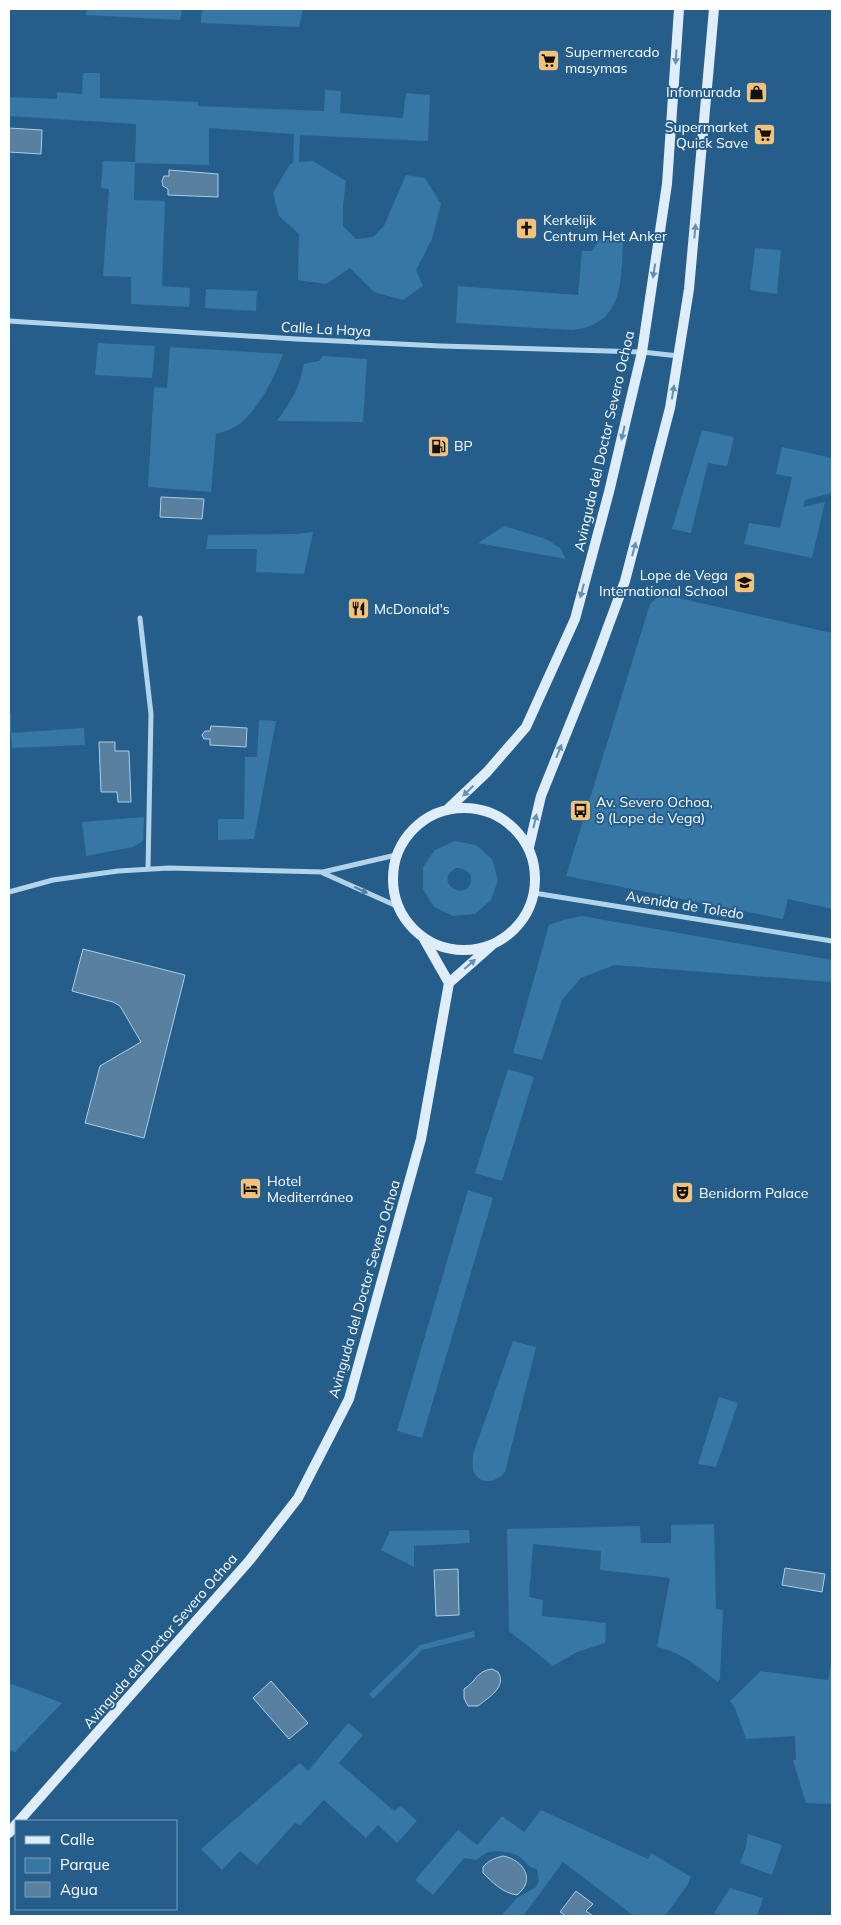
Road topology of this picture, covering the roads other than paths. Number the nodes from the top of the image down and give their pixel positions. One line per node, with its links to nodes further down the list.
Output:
1 (679, 9): 4 (street, Avinguda del Doctor Severo Ochoa, one-way to 4)
2 (714, 9): 5 (street, one-way to 2)
3 (9, 321): 4 (street, Calle La Haya)
4 (642, 352): 5 (street, Calle La Haya); 7 (street, Avinguda del Doctor Severo Ochoa, one-way to 7)
5 (678, 356): 8 (street, one-way to 5)
6 (140, 618): 10 (street)
7 (448, 809): 8 (street); 9 (street)
8 (529, 847): 13 (street)
9 (396, 855): 11 (street); 14 (street)
10 (148, 869): 11 (street); 12 (street)
11 (323, 872): 14 (street, one-way to 14)
12 (9, 892)
13 (534, 893): 16 (street, Avenida de Toledo); 17 (street)
14 (398, 907): 15 (street)
15 (424, 939): 17 (street); 18 (street)
16 (832, 941)
17 (492, 945): 18 (street, one-way to 17)
18 (449, 983): 19 (street, Avinguda del Doctor Severo Ochoa)
19 (20, 1820)

